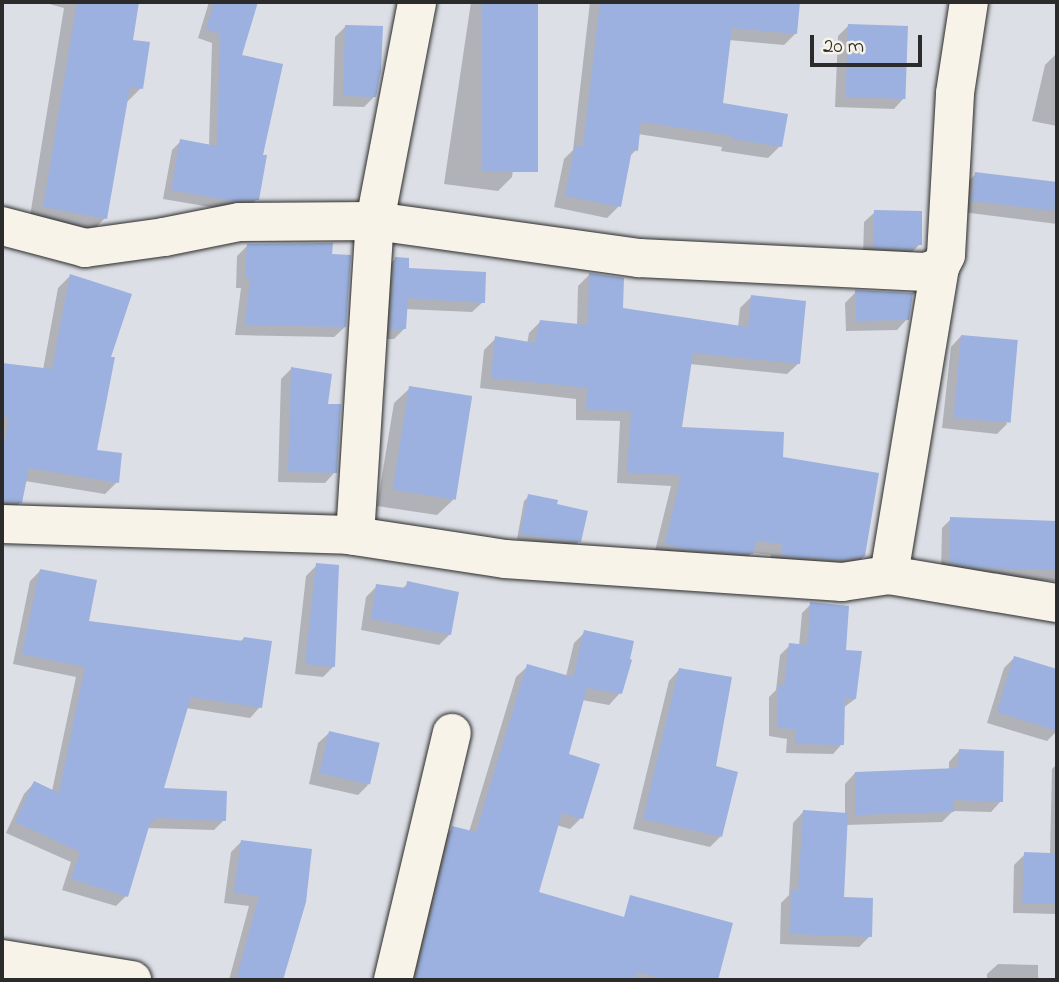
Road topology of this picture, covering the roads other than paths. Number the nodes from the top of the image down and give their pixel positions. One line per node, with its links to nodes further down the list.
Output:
1 (417, 2): 3 (street)
2 (969, 2): 5 (street)
3 (375, 221): 4 (street); 5 (street); 7 (street)
4 (2, 226)
5 (940, 267): 8 (street)
6 (2, 524): 7 (street)
7 (355, 536): 8 (street)
8 (889, 575): 9 (street)
9 (1057, 603)
10 (452, 733): 13 (street)
11 (2, 958): 12 (street)
12 (132, 980)
13 (393, 980)

